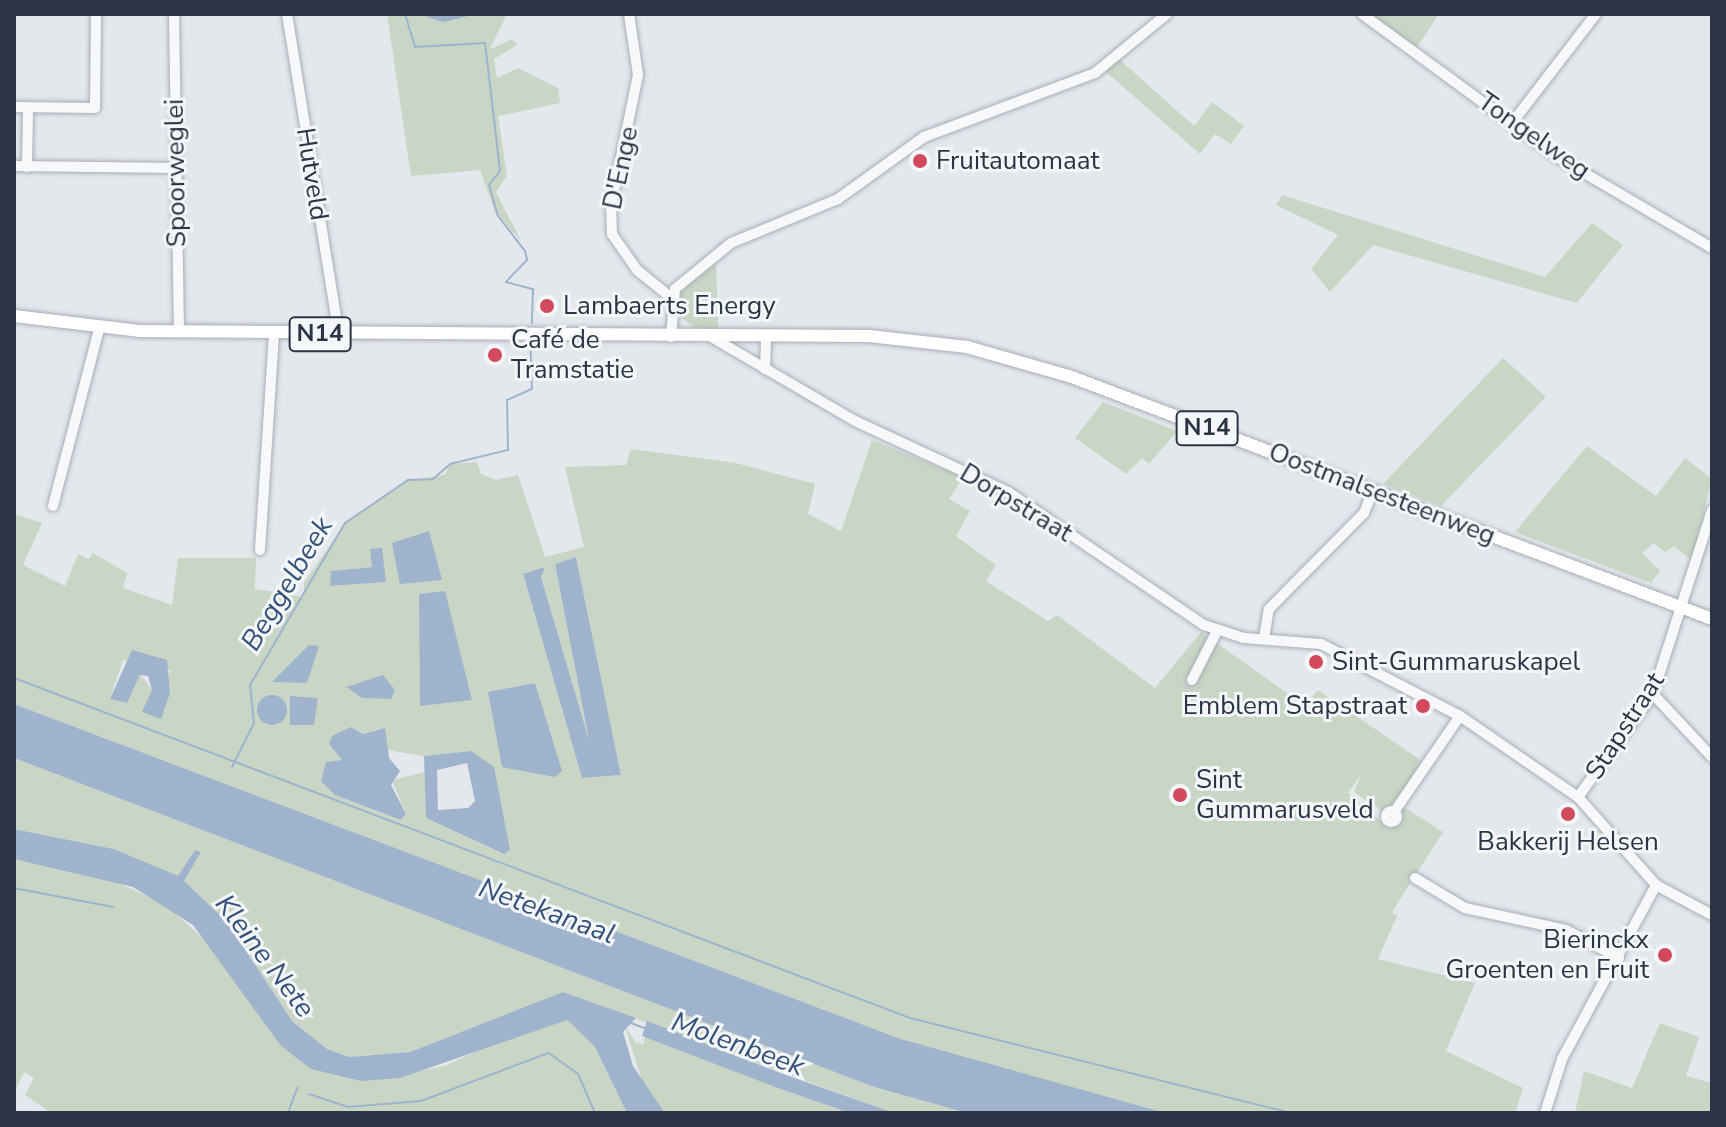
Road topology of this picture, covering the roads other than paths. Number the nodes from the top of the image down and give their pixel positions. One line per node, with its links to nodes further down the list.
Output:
1 (96, 14): 9 (street)
2 (174, 14): 13 (street, Spoorweglei)
3 (287, 14): 20 (street, Hutveld)
4 (629, 14): 15 (street, D'Enge)
5 (1167, 14): 15 (street)
6 (1362, 14): 10 (street, Tongelweg)
7 (1596, 14): 10 (street)
8 (14, 107): 9 (street)
9 (28, 108): 12 (street)
10 (1512, 123): 14 (street, Tongelweg)
11 (14, 166): 12 (street)
12 (27, 167): 13 (street)
13 (176, 168): 18 (street, Spoorweglei)
14 (1712, 248)
15 (673, 299): 21 (street)
16 (14, 316): 17 (main road, N14)
17 (99, 329): 18 (main road, N14); 26 (street)
18 (179, 332): 19 (main road, N14)
19 (274, 333): 20 (main road, N14); 28 (street)
20 (339, 334): 21 (main road, N14)
21 (671, 337): 23 (main road, Oostmalsesteenweg / N14)
22 (760, 337): 23 (main road, Oostmalsesteenweg / N14); 24 (street); 25 (main road, Oostmalsesteenweg / N14)
23 (713, 338): 24 (street, Dorpstraat)
24 (760, 366): 31 (street, Dorpstraat)
25 (1373, 491): 29 (main road, Oostmalsesteenweg / N14); 32 (street)
26 (53, 506)
27 (1712, 510): 29 (street, Stapstraat)
28 (260, 550)
29 (1683, 608): 30 (main road, Oostmalsesteenweg / N14); 34 (street, Stapstraat)
30 (1712, 619)
31 (1217, 631): 32 (street, Dorpstraat); 33 (street)
32 (1264, 639): 35 (street, Dorpstraat)
33 (1192, 680)
34 (1653, 694): 36 (street); 37 (street, Stapstraat)
35 (1460, 716): 37 (street, Dorpstraat); 38 (street)
36 (1712, 757)
37 (1578, 797): 40 (street, Dorpstraat)
38 (1394, 812)
39 (1415, 878): 42 (street)
40 (1656, 885): 41 (street, Dorpstraat); 42 (street)
41 (1712, 915)
42 (1619, 958): 43 (street)
43 (1545, 1113)

